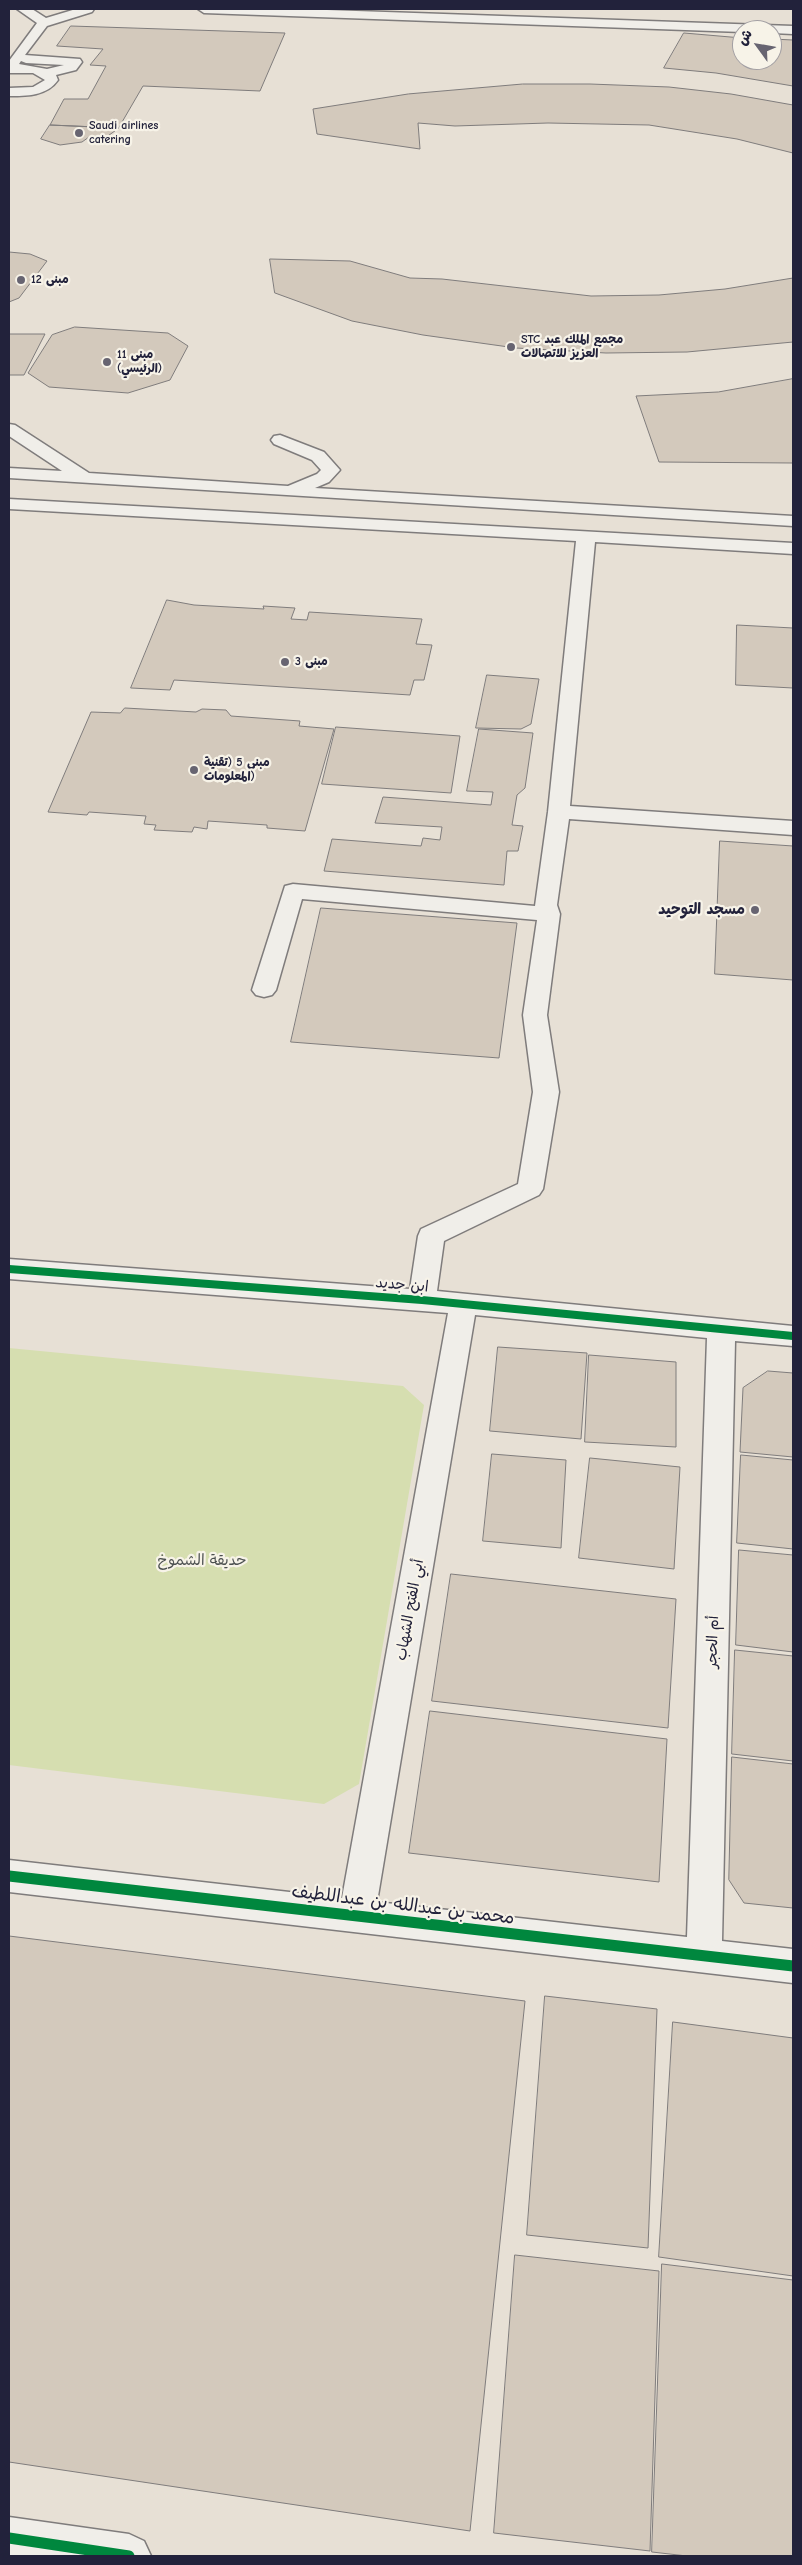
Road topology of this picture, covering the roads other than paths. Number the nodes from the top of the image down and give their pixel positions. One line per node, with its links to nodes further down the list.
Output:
1 (23, 9): 8 (street)
2 (88, 9): 8 (street)
3 (204, 9): 10 (street)
4 (375, 9): 7 (street)
5 (688, 13): 7 (street)
6 (756, 16): 9 (street)
7 (643, 18): 9 (street)
8 (43, 23): 11 (street)
9 (793, 23)
10 (793, 30)
11 (12, 65): 12 (street); 12 (street)
12 (47, 73): 13 (street)
13 (39, 89): 14 (street); 15 (street)
14 (9, 92)
15 (27, 107)
16 (9, 429): 19 (street)
17 (280, 440): 20 (street)
18 (9, 473): 19 (street)
19 (84, 477): 20 (street)
20 (288, 491): 22 (street)
21 (9, 504): 23 (street)
22 (793, 522)
23 (586, 535): 24 (street); 25 (street)
24 (793, 548)
25 (559, 812): 26 (street); 27 (street)
26 (793, 828)
27 (549, 914): 28 (street); 30 (street)
28 (264, 990)
29 (9, 1269): 30 (street, ابن جديد)
30 (422, 1300): 31 (street, ابن جديد)
31 (463, 1305): 32 (street, ابن جديد); 35 (street, أبي الفتح الشهاب)
32 (721, 1329): 33 (street, ابن جديد); 36 (street, أم الحجر)
33 (793, 1336)
34 (9, 1876): 35 (street, محمد بن عبدالله بن عبداللطيف)
35 (357, 1915): 36 (street, محمد بن عبدالله بن عبداللطيف)
36 (704, 1956): 37 (street, محمد بن عبدالله بن عبداللطيف)
37 (793, 1966)
38 (9, 2538): 39 (street)
39 (129, 2556)

